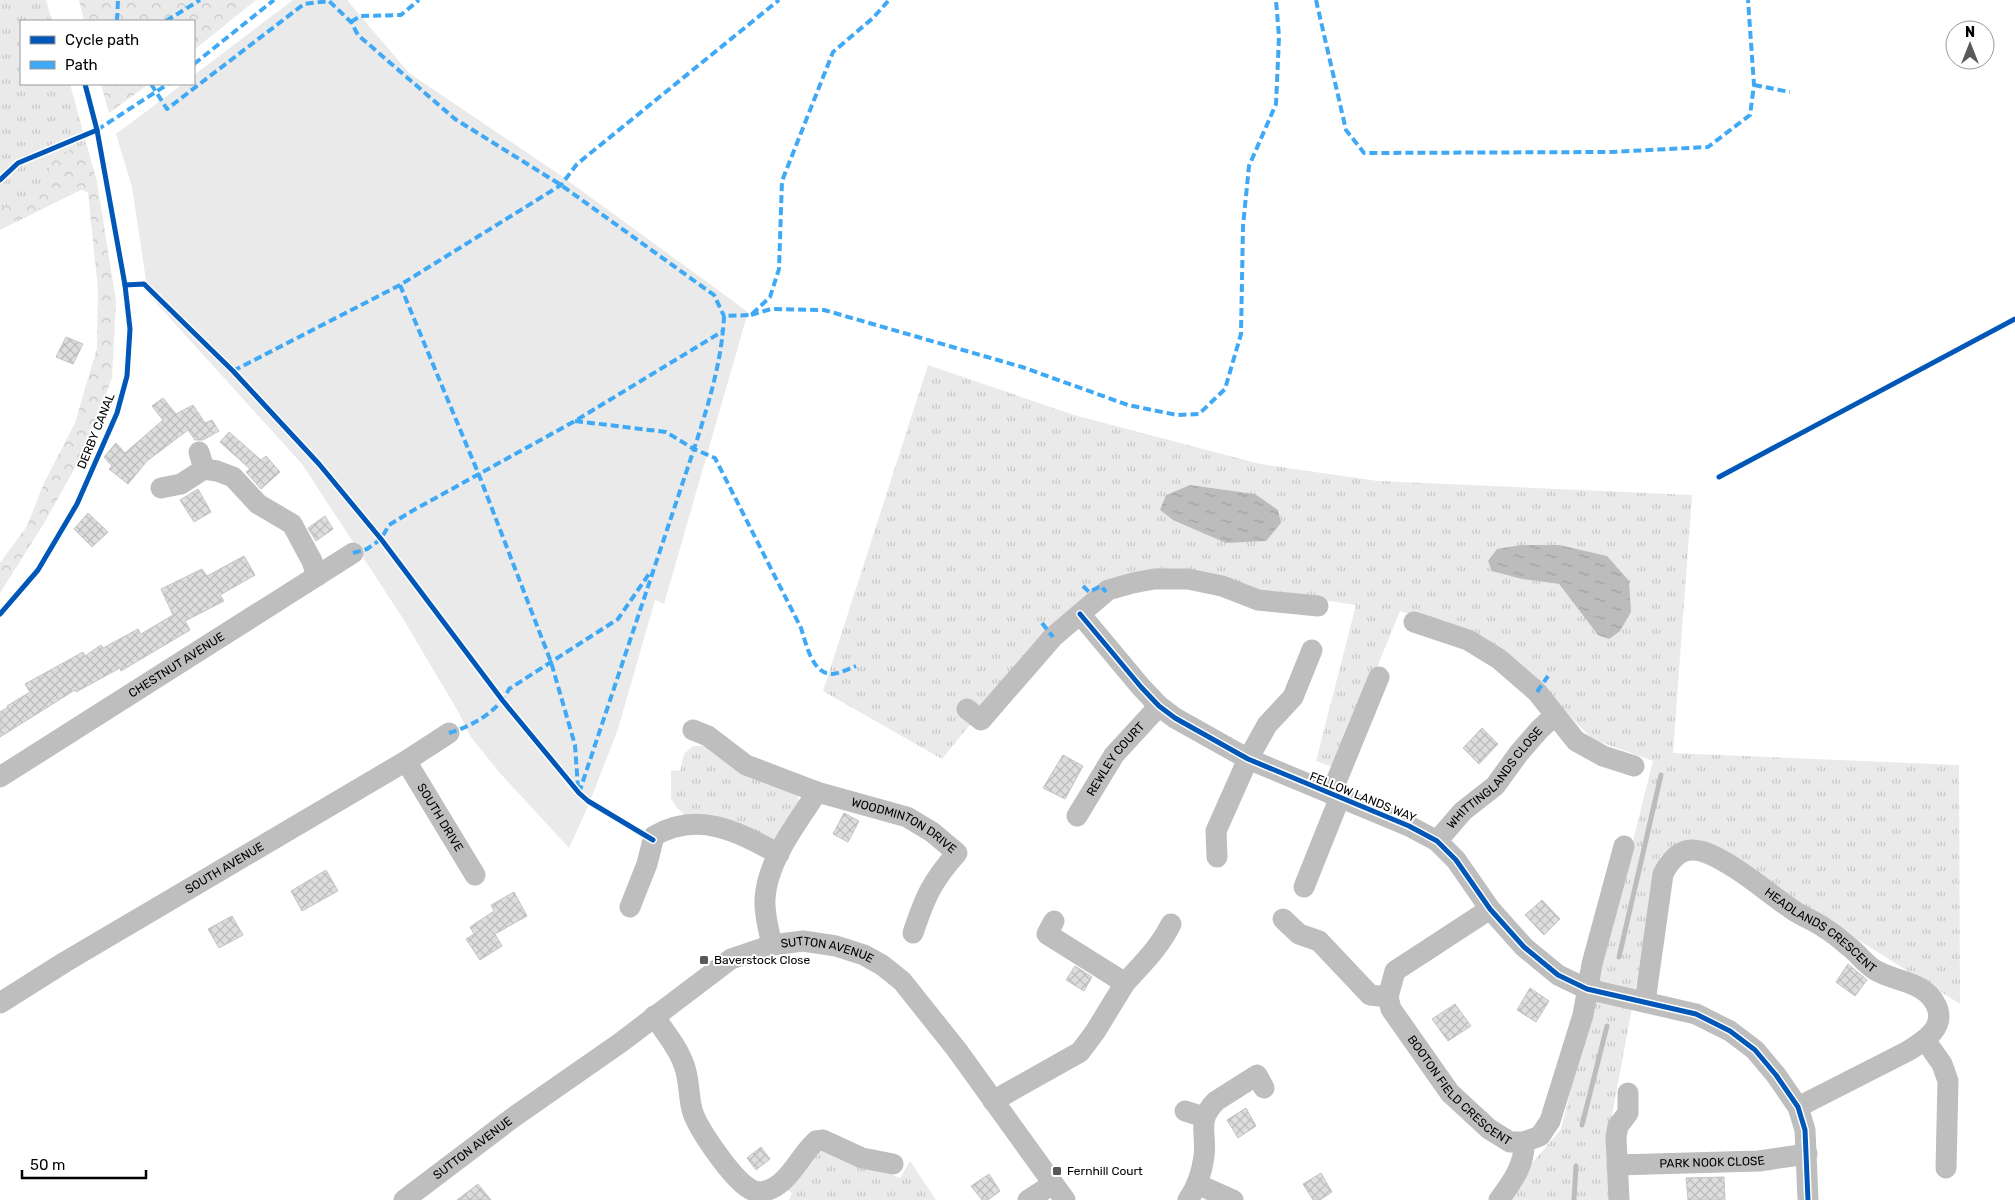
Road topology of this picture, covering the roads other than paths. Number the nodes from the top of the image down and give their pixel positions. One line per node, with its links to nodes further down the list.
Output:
1 (161, 488): 3 (street)
2 (354, 553): 3 (street, CHESTNUT AVENUE)
3 (316, 576): 17 (street, CHESTNUT AVENUE)
4 (1318, 606): 5 (street)
5 (1080, 614): 9 (street, FELLOW LANDS WAY); 10 (street)
6 (1414, 622): 11 (street, WHITTINGLANDS CLOSE)
7 (1312, 650): 14 (street)
8 (1379, 677): 19 (street)
9 (1158, 706): 14 (street, FELLOW LANDS WAY); 20 (street, REWLEY COURT)
10 (967, 709)
11 (1554, 716): 16 (street, WHITTINGLANDS CLOSE); 21 (street, WHITTINGLANDS CLOSE)
12 (693, 730): 18 (street, WOODMINTON DRIVE)
13 (449, 733): 15 (street, SOUTH AVENUE)
14 (1248, 759): 19 (street, FELLOW LANDS WAY); 24 (street)
15 (406, 761): 25 (street, SOUTH DRIVE); 38 (street, SOUTH AVENUE)
16 (1634, 766)
17 (0, 776)
18 (817, 792): 23 (street); 32 (street, WOODMINTON DRIVE)
19 (1335, 796): 21 (street, FELLOW LANDS WAY); 26 (street)
20 (1077, 816)
21 (1437, 841): 28 (street, FELLOW LANDS WAY)
22 (1624, 846): 35 (street, BOOTON FIELD CRESCENT)
23 (779, 854): 27 (street); 33 (street)
24 (1216, 857)
25 (474, 874)
26 (1304, 887)
27 (630, 907)
28 (1490, 909): 35 (street, FELLOW LANDS WAY); 36 (street)
29 (1283, 919): 36 (street)
30 (1054, 921): 34 (street)
31 (1171, 924): 34 (street)
32 (913, 933)
33 (772, 945): 39 (street, SUTTON AVENUE); 43 (street, SUTTON AVENUE)
34 (1125, 983): 43 (street)
35 (1587, 989): 37 (street, FELLOW LANDS WAY); 45 (street, BOOTON FIELD CRESCENT)
36 (1388, 997): 45 (street, BOOTON FIELD CRESCENT)
37 (1645, 1002): 40 (street, HEADLANDS CRESCENT); 44 (street, FELLOW LANDS WAY)
38 (0, 1003)
39 (654, 1016): 47 (street); 52 (street, SUTTON AVENUE)
40 (1924, 1040): 44 (street, HEADLANDS CRESCENT); 49 (street)
41 (1264, 1088): 51 (street)
42 (1628, 1093): 48 (street)
43 (993, 1101): 50 (street, SUTTON AVENUE)
44 (1798, 1107): 46 (street, FELLOW LANDS WAY)
45 (1524, 1142): 55 (street)
46 (1807, 1154): 48 (street, PARK NOOK CLOSE); 57 (street, FELLOW LANDS WAY)
47 (893, 1164)
48 (1617, 1166): 56 (street)
49 (1946, 1168)
50 (1059, 1192): 53 (street)
51 (1192, 1192): 54 (street)
52 (404, 1200)
53 (1028, 1200)
54 (1233, 1200)
55 (1499, 1200)
56 (1619, 1200)
57 (1808, 1200)

